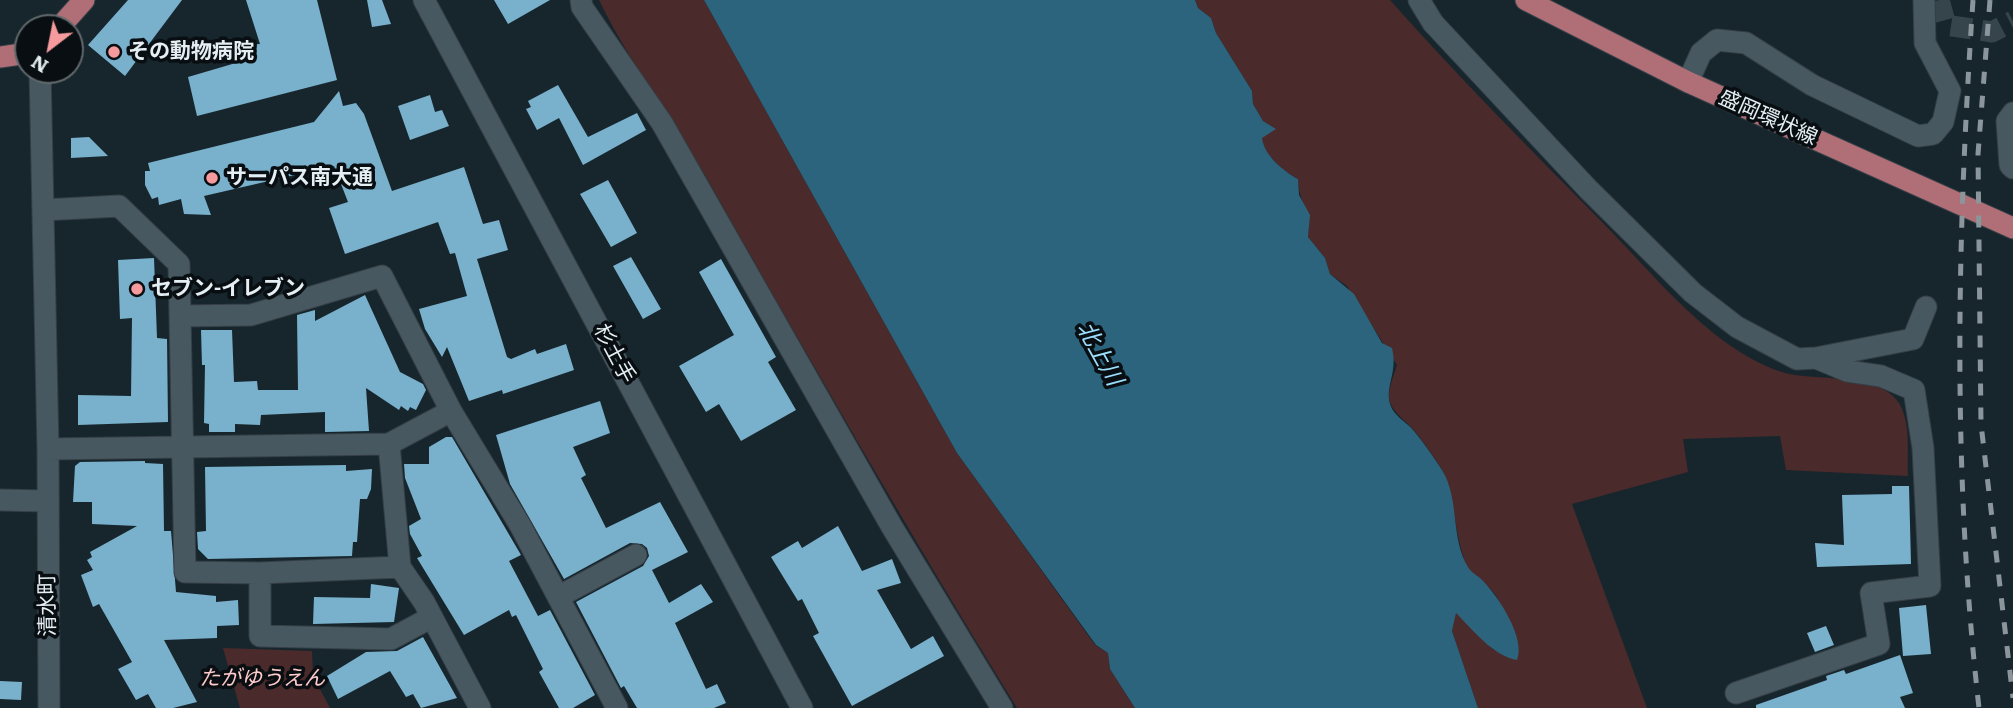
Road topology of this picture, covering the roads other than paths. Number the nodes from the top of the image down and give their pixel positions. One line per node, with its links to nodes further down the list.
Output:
1 (84, 0): 7 (main road)
2 (424, 0): 32 (street, 杉土手)
3 (581, 0): 33 (street)
4 (1419, 0): 16 (street)
5 (1526, 0): 8 (main road, 盛岡環状線)
6 (1924, 0): 8 (street)
7 (72, 14)
8 (1688, 82): 13 (main road, 盛岡環状線)
9 (40, 84): 12 (street, 清水町)
10 (2013, 113): 11 (street)
11 (2013, 168)
12 (43, 210): 15 (street); 20 (street, 清水町)
13 (2013, 228)
14 (1926, 307): 16 (street)
15 (180, 316): 17 (street); 19 (street)
16 (1816, 358): 28 (street)
17 (452, 411): 18 (street); 26 (street)
18 (389, 444): 19 (street); 24 (street)
19 (184, 447): 20 (street); 25 (street)
20 (48, 449): 22 (street, 清水町)
21 (0, 500): 22 (street)
22 (46, 501): 29 (street, 清水町)
23 (636, 555): 26 (street)
24 (400, 567): 25 (street); 27 (street)
25 (260, 573): 27 (street)
26 (558, 597): 31 (street)
27 (432, 617): 30 (street)
28 (1736, 693)
29 (49, 708)
30 (480, 708)
31 (617, 708)
32 (803, 708)
33 (1002, 708)

